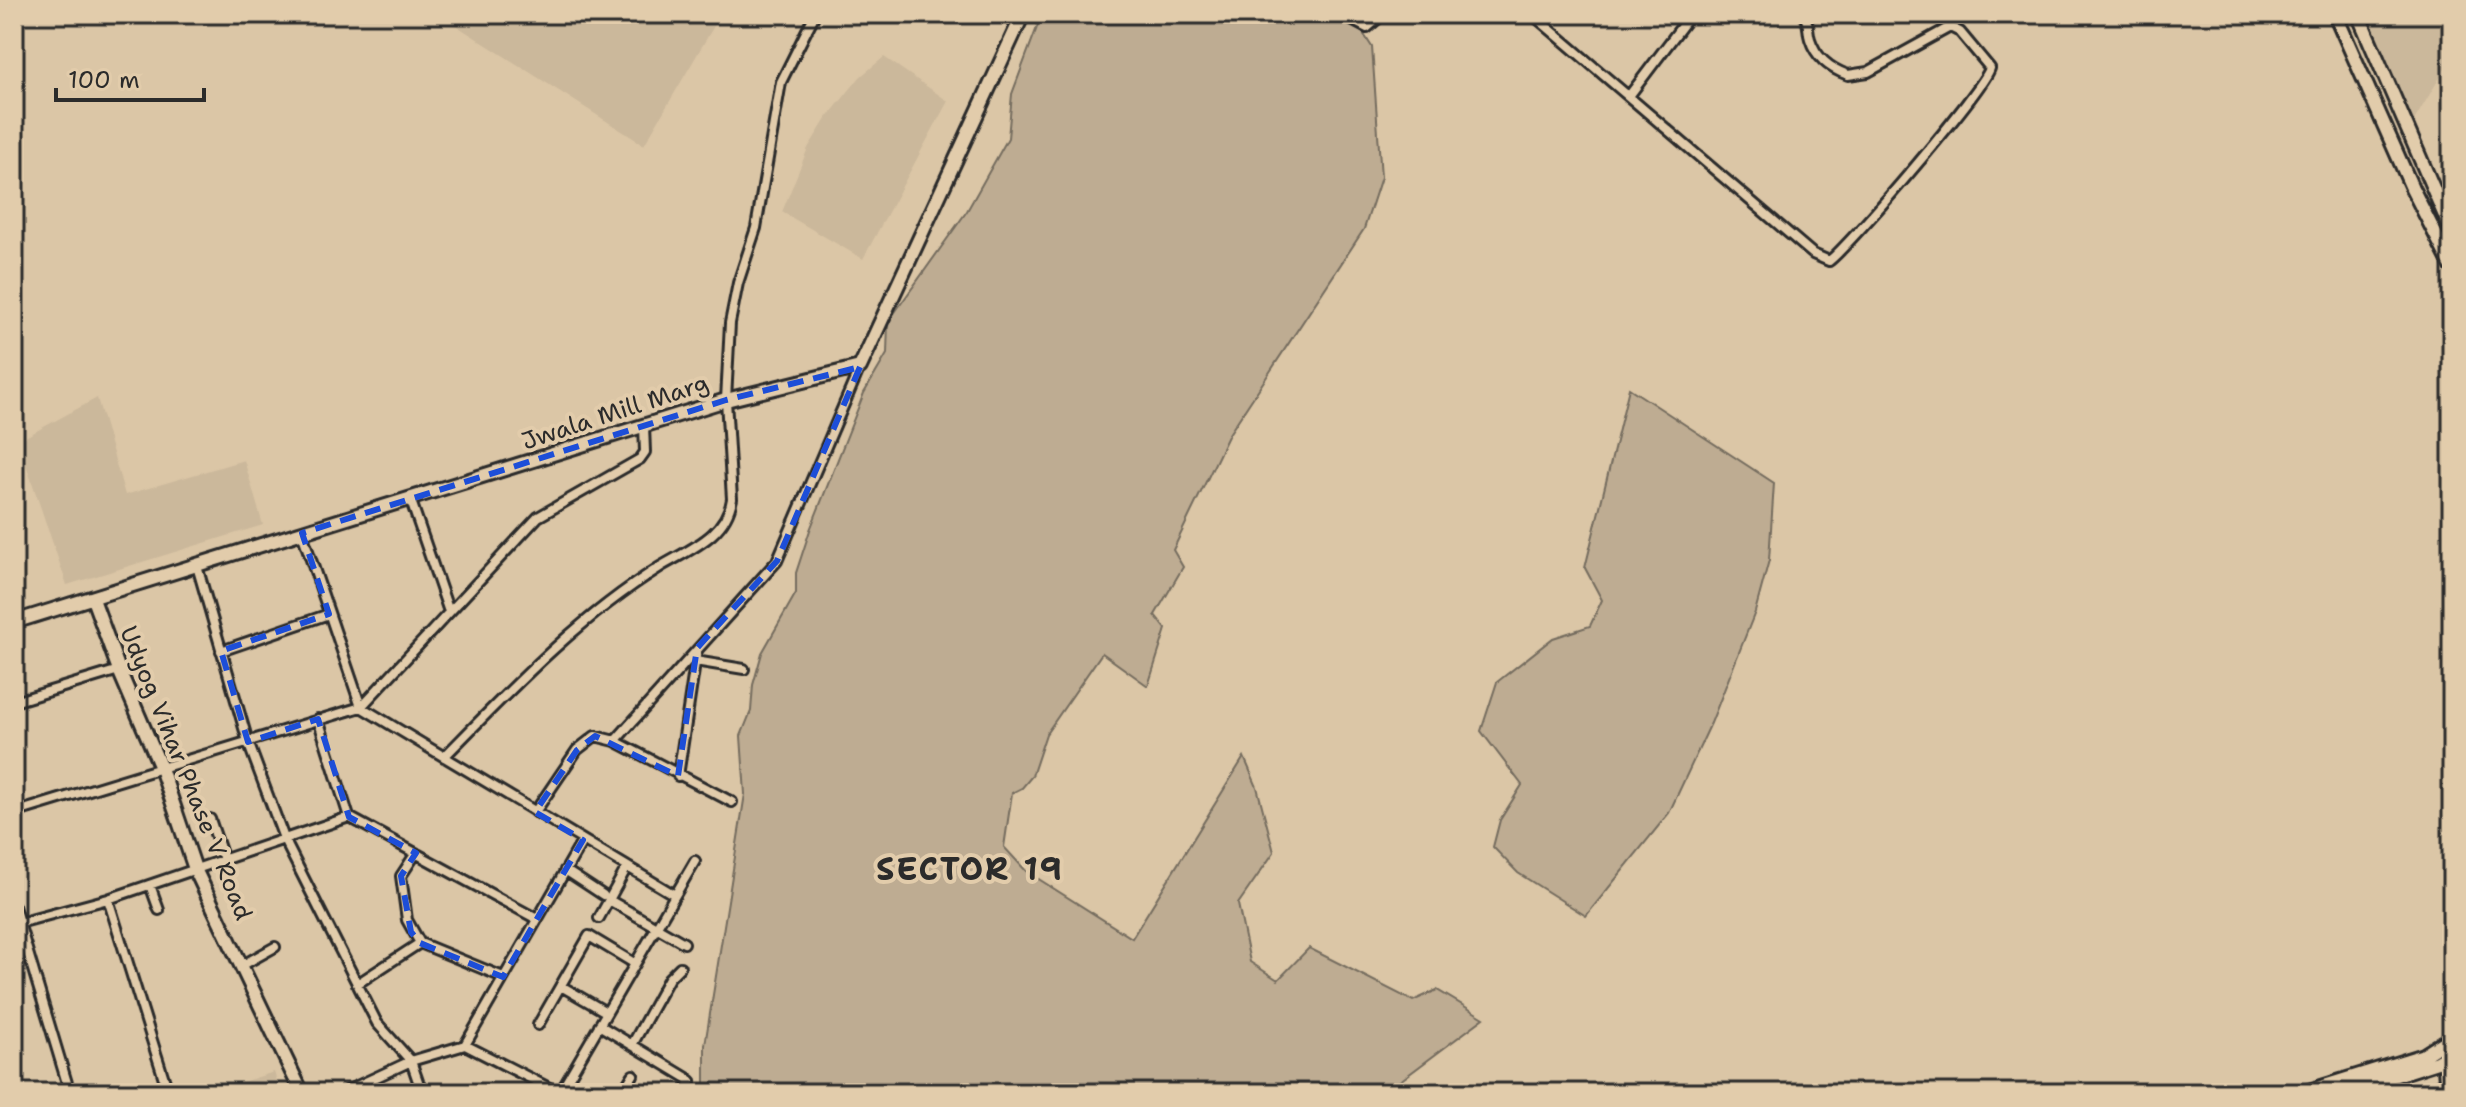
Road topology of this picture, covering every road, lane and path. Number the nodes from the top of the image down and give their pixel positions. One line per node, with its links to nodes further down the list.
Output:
1 (815, 14): 14 (street)
2 (1023, 14): 13 (street)
3 (1340, 14): 4 (street)
4 (1383, 14)
5 (1532, 14): 10 (street)
6 (1691, 14): 10 (street)
7 (1803, 14): 10 (street)
8 (2335, 14): 12 (street)
9 (2358, 14): 11 (street)
10 (1629, 96)
11 (2452, 232)
12 (2452, 267)
13 (860, 367): 14 (street, Jwala Mill Marg); 23 (street)
14 (726, 400): 15 (street, Jwala Mill Marg); 33 (street)
15 (644, 426): 16 (street, Jwala Mill Marg); 20 (street)
16 (411, 501): 17 (street, Jwala Mill Marg); 20 (street)
17 (302, 533): 18 (street, Jwala Mill Marg); 21 (street)
18 (197, 566): 19 (street, Jwala Mill Marg); 24 (street)
19 (93, 599): 22 (street, Jwala Mill Marg); 27 (street, Udyog Vihar Phase V Road)
20 (448, 609): 29 (street)
21 (329, 614): 24 (street); 29 (street)
22 (14, 622)
23 (697, 648): 25 (street); 31 (street)
24 (221, 651): 32 (street)
25 (695, 661): 26 (street); 35 (street)
26 (744, 669)
27 (119, 670): 28 (street); 34 (street, Udyog Vihar Phase V Road)
28 (14, 702)
29 (361, 707): 30 (street); 33 (street)
30 (318, 719): 32 (street); 39 (street)
31 (615, 741): 35 (street); 37 (street)
32 (248, 742): 34 (street); 42 (street)
33 (444, 757): 37 (street)
34 (161, 768): 38 (street); 47 (street, Udyog Vihar Phase V Road)
35 (678, 776): 36 (street)
36 (732, 802)
37 (535, 812): 41 (street)
38 (14, 813)
39 (349, 817): 42 (street); 43 (street)
40 (210, 819): 44 (street)
41 (583, 840): 46 (street); 48 (street)
42 (285, 841): 44 (street); 66 (street)
43 (416, 853): 56 (street); 59 (street)
44 (224, 860): 47 (street)
45 (695, 861): 50 (street)
46 (627, 867): 50 (street); 51 (street)
47 (195, 869): 49 (street); 63 (street, Udyog Vihar Phase V Road)
48 (565, 870): 51 (street); 56 (street)
49 (150, 885): 52 (street); 54 (street)
50 (673, 894): 58 (street)
51 (606, 898): 55 (street); 58 (street)
52 (108, 899): 57 (street); 78 (street)
53 (14, 906): 57 (street)
54 (159, 910)
55 (599, 918)
56 (537, 919): 65 (street)
57 (19, 923): 80 (street)
58 (655, 926): 60 (street); 62 (street)
59 (420, 943): 65 (street); 66 (street)
60 (684, 943)
61 (275, 947): 63 (street)
62 (634, 963): 67 (street); 68 (street)
63 (241, 966): 81 (street, Udyog Vihar Phase V Road)
64 (680, 967): 73 (street)
65 (503, 977): 72 (street)
66 (357, 984): 76 (street)
67 (561, 986): 68 (street); 69 (street)
68 (606, 1012): 70 (street)
69 (538, 1025)
70 (599, 1025): 73 (street); 85 (street)
71 (2452, 1037): 88 (street)
72 (465, 1045): 76 (street); 85 (street)
73 (632, 1045): 87 (street)
74 (2452, 1053): 89 (street)
75 (2452, 1060): 90 (street)
76 (411, 1061): 79 (street); 84 (street)
77 (633, 1075): 86 (street)
78 (165, 1082)
79 (362, 1083): 82 (street); 83 (street)
80 (70, 1093)
81 (302, 1093)
82 (342, 1093)
83 (365, 1093)
84 (422, 1093)
85 (560, 1093)
86 (622, 1093)
87 (685, 1093)
88 (2302, 1093)
89 (2340, 1093)
90 (2423, 1093)

